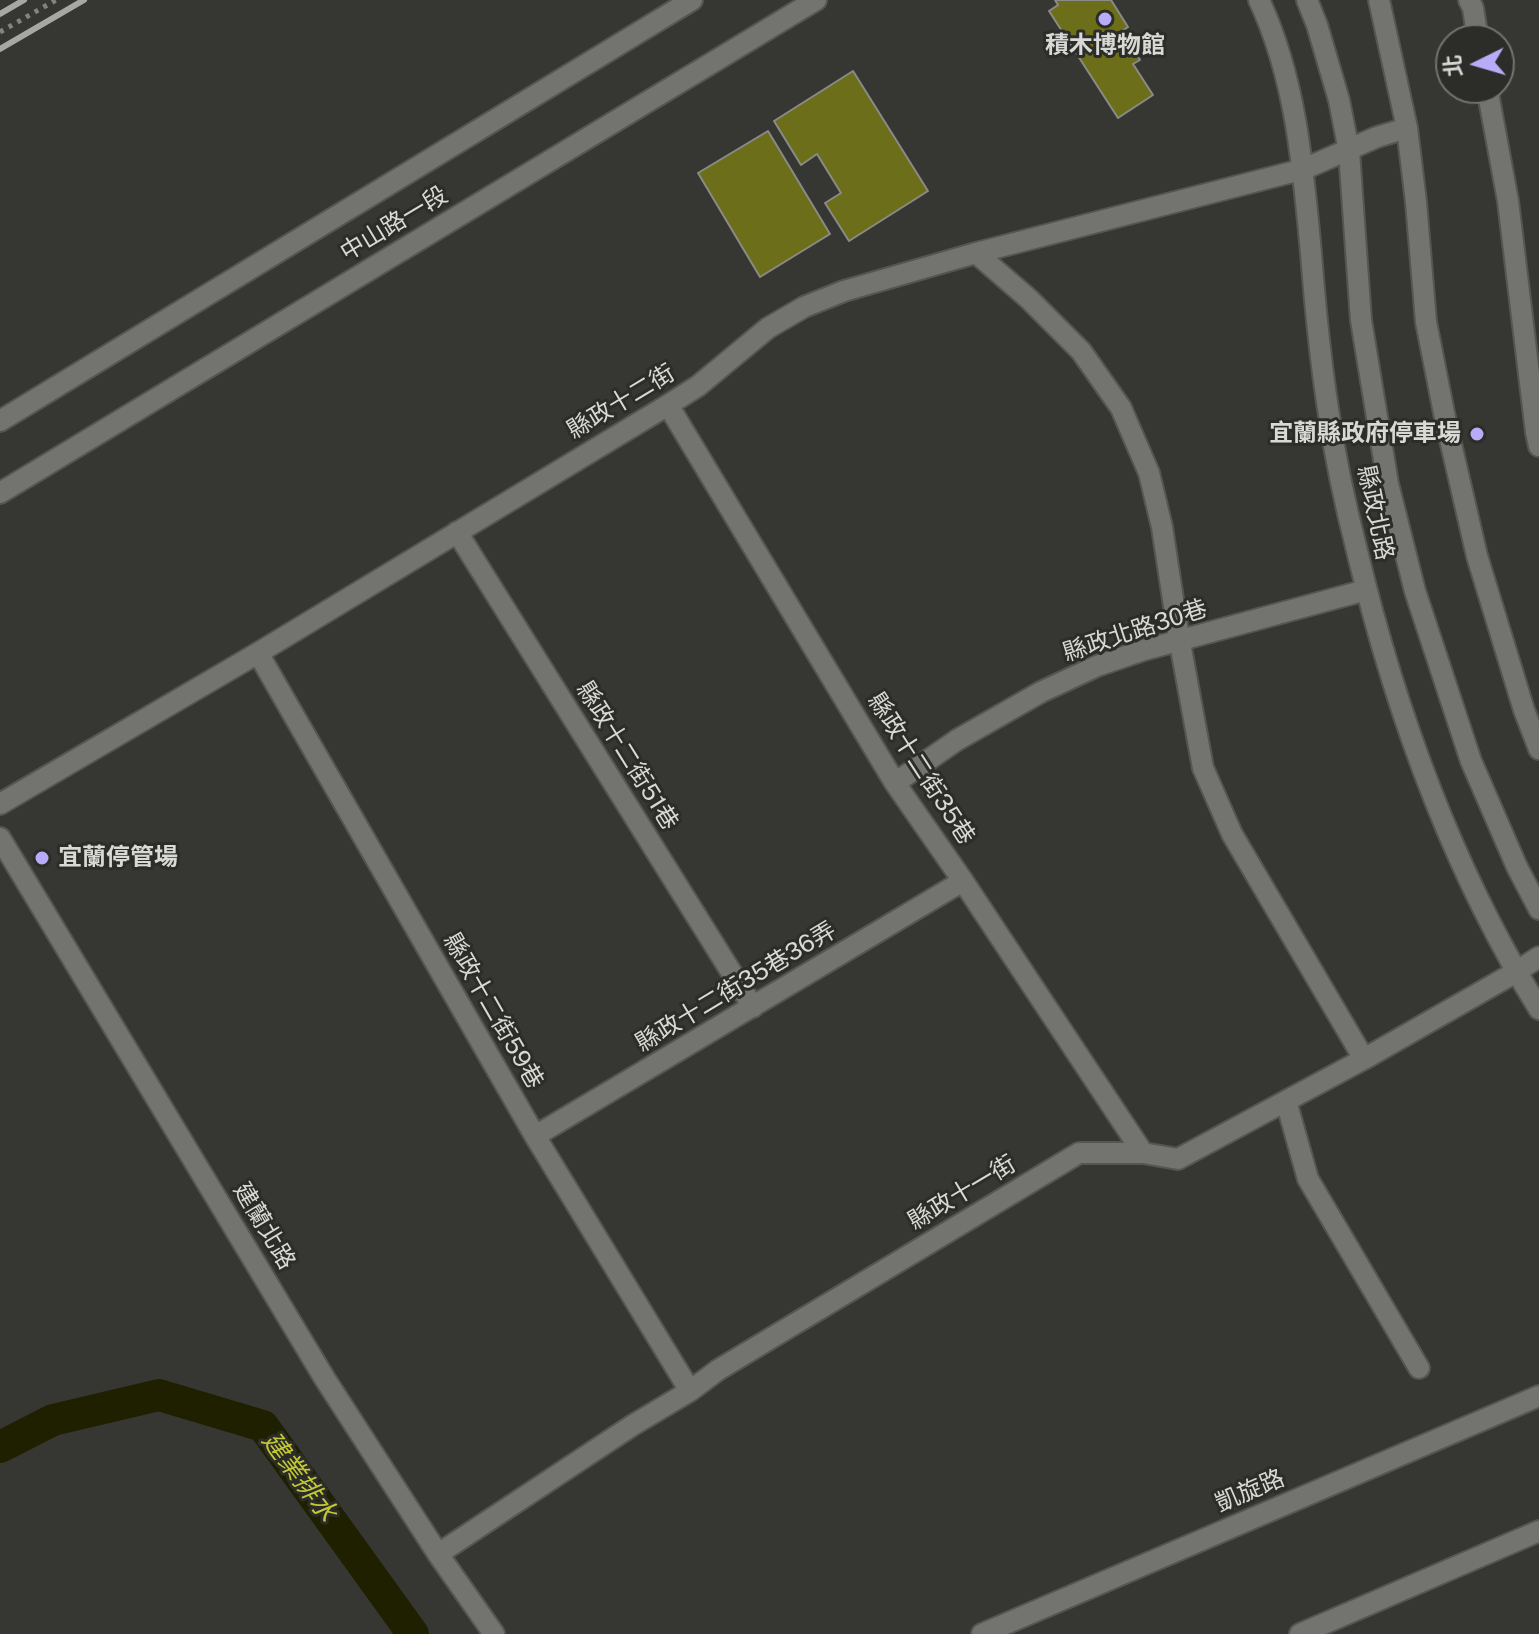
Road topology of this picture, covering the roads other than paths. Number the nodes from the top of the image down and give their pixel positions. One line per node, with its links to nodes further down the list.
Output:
1 (692, 0): 14 (street, 中山路一段)
2 (816, 0): 16 (street, 中山路一段)
3 (1259, 0): 11 (street, 縣政北路)
4 (1307, 0): 10 (street, 縣政北路)
5 (1379, 0): 9 (street)
6 (1469, 0): 7 (street)
7 (1476, 24)
8 (1490, 104): 15 (street)
9 (1407, 128): 10 (street, 縣政十二街); 21 (street)
10 (1349, 151): 11 (street, 縣政十二街); 26 (street, 縣政北路)
11 (1310, 167): 12 (street, 縣政十二街); 18 (street, 縣政北路)
12 (976, 253): 13 (street, 縣政十二街); 19 (street)
13 (668, 405): 17 (street, 縣政十二街); 22 (street, 縣政十二街35巷)
14 (0, 421)
15 (1539, 446)
16 (0, 493)
17 (457, 532): 20 (street, 縣政十二街); 29 (street, 縣政十二街51巷)
18 (1366, 590): 19 (street, 縣政北路30巷); 28 (street, 縣政北路)
19 (1180, 641): 22 (street, 縣政北路30巷); 31 (street)
20 (258, 653): 23 (street, 縣政十二街); 33 (street, 縣政十二街59巷)
21 (1539, 749)
22 (895, 783): 25 (street, 縣政十二街35巷)
23 (0, 804)
24 (0, 838): 39 (street, 建蘭北路)
25 (963, 881): 29 (street, 縣政十二街35巷36弄); 34 (street, 縣政十二街35巷)
26 (1539, 909)
27 (1539, 957): 28 (street, 縣政十一街)
28 (1516, 972): 30 (street, 縣政北路); 31 (street, 縣政十一街)
29 (753, 1007): 33 (street, 縣政十二街35巷36弄)
30 (1539, 1009)
31 (1364, 1059): 32 (street, 縣政十一街)
32 (1286, 1101): 34 (street, 縣政十一街); 35 (street)
33 (535, 1136): 36 (street, 縣政十二街59巷)
34 (1143, 1153): 36 (street, 縣政十一街)
35 (1419, 1368)
36 (690, 1391): 39 (street, 縣政十一街)
37 (1539, 1396): 41 (street, 凱旋路)
38 (1539, 1531): 42 (street)
39 (438, 1554): 40 (street, 建蘭北路)
40 (494, 1634)
41 (982, 1634)
42 (1300, 1634)

